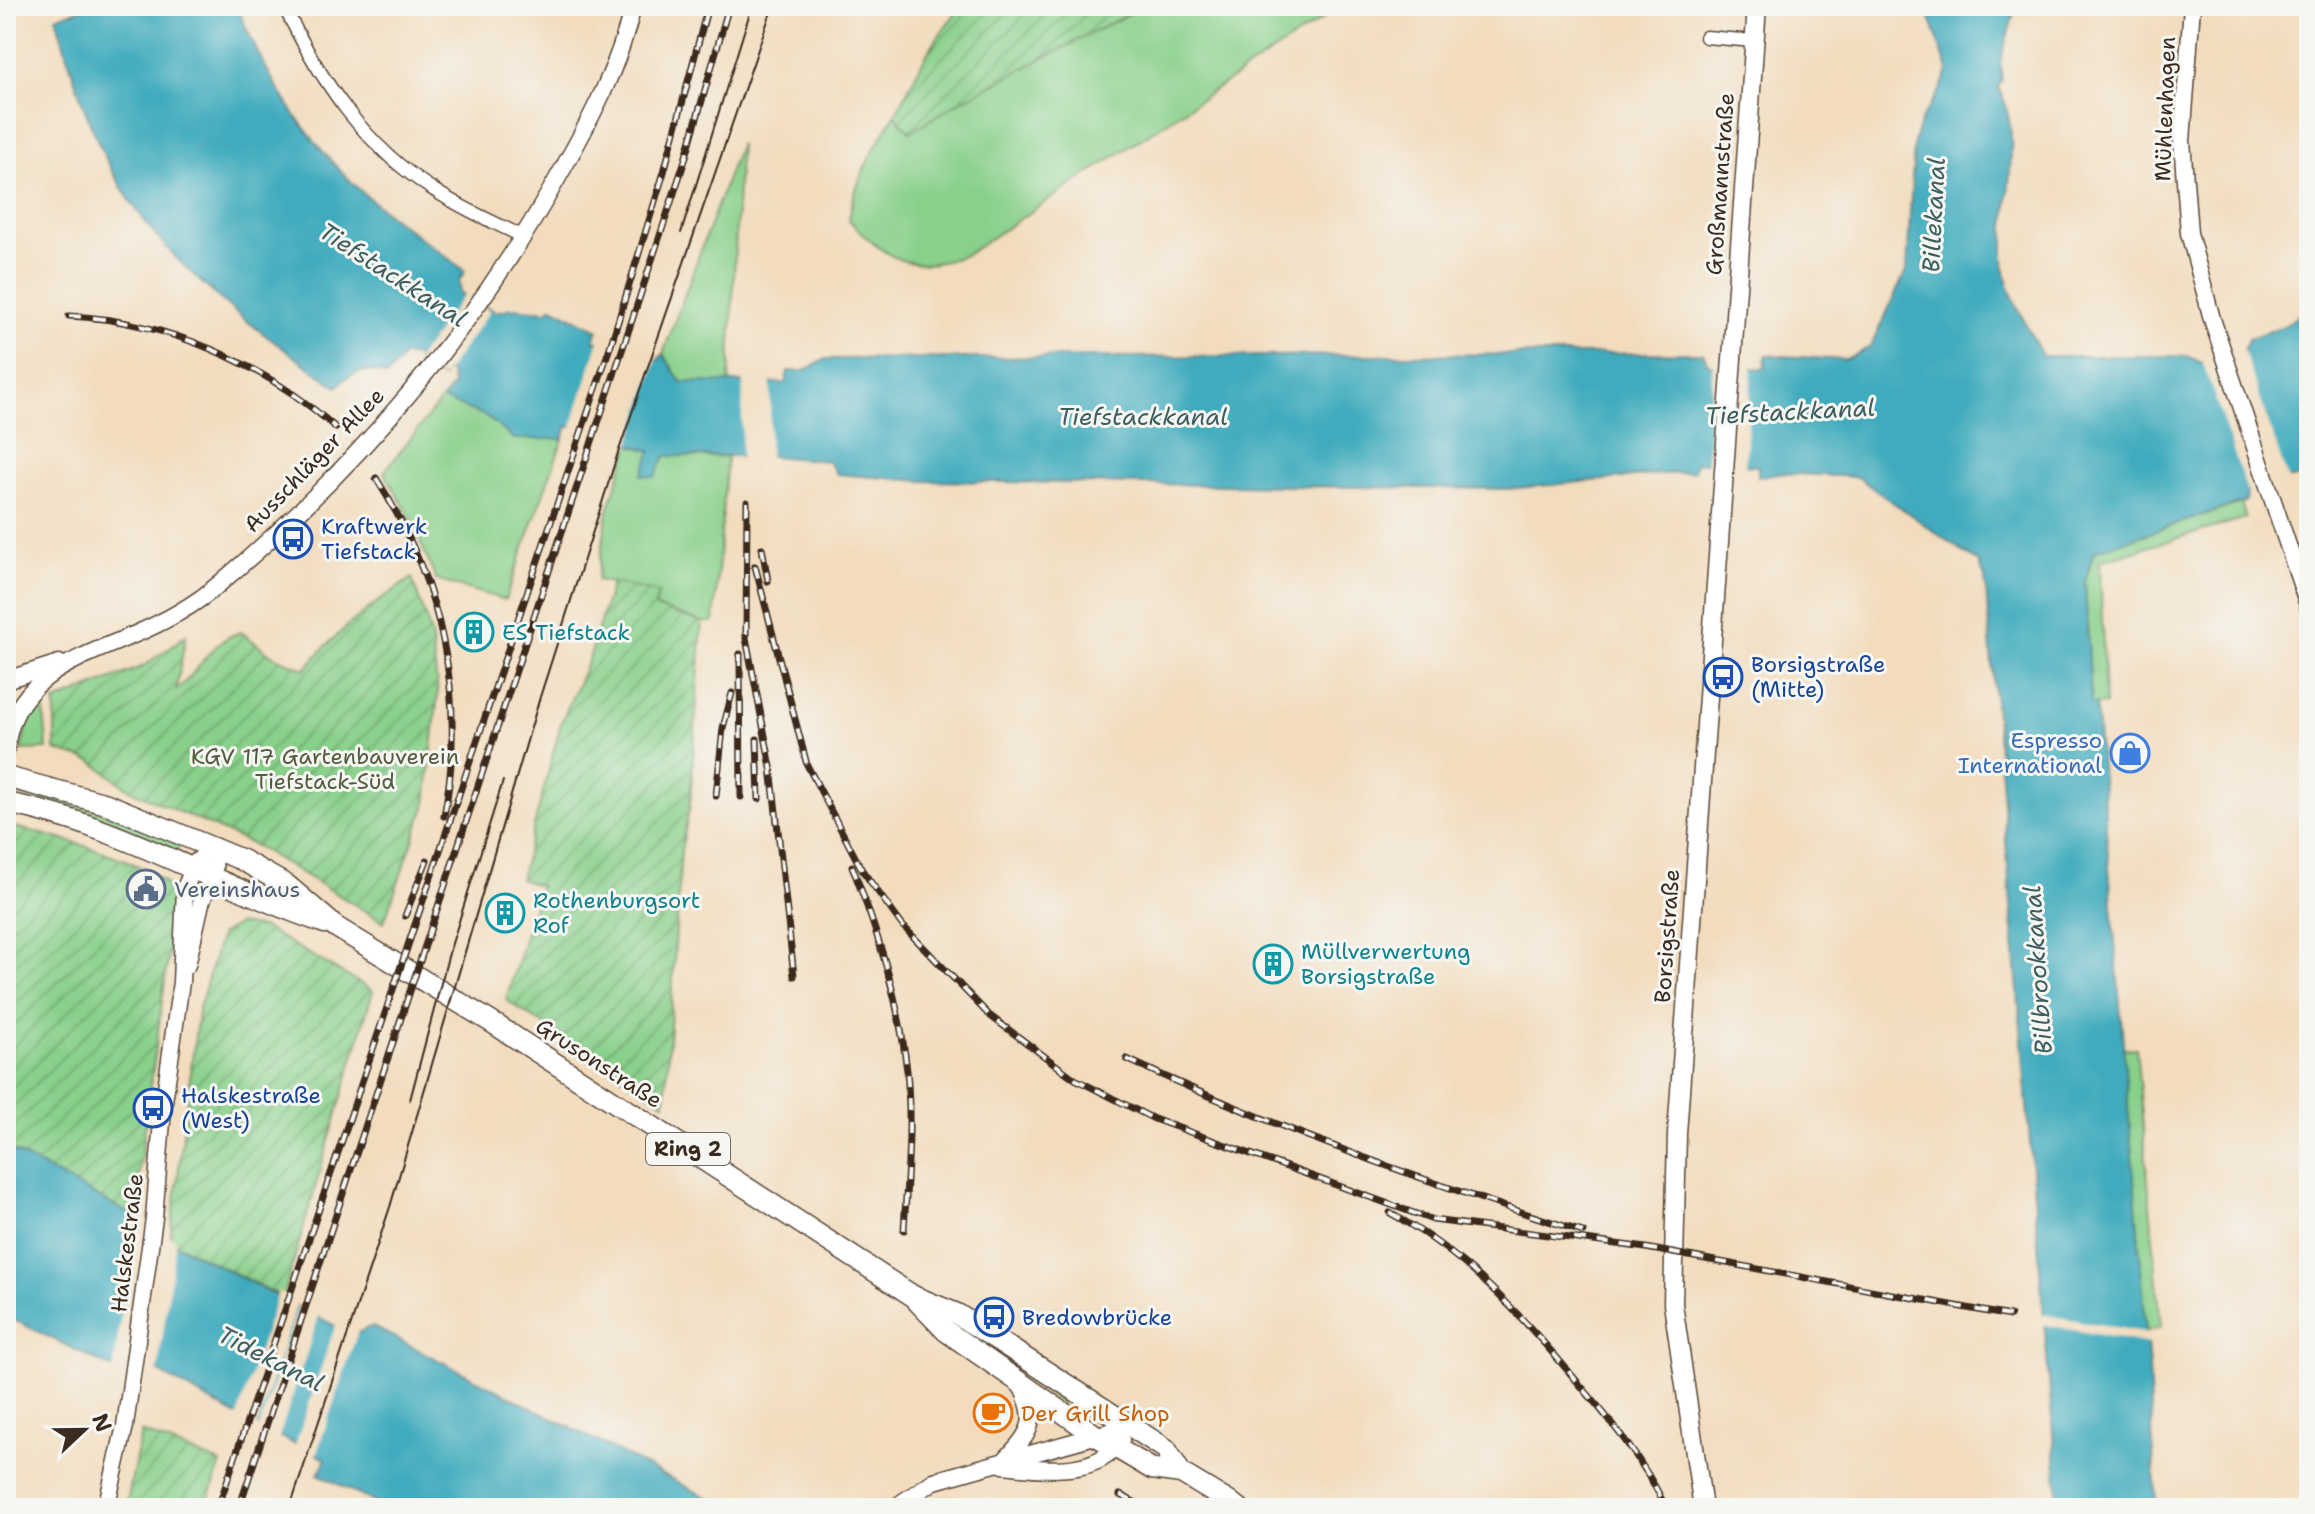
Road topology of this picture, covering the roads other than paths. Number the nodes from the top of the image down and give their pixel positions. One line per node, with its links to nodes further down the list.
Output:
1 (284, 6): 7 (street)
2 (633, 6): 7 (street, Ausschläger Allee)
3 (1757, 6): 6 (main road, Großmannstraße)
4 (2192, 6): 9 (street, Mühlenhagen)
5 (1706, 37): 6 (street)
6 (1754, 41): 8 (main road, Großmannstraße)
7 (524, 237): 10 (street, Ausschläger Allee)
8 (1732, 365): 31 (main road, Borsigstraße)
9 (2309, 608)
10 (68, 661): 11 (street, Ausschläger Allee); 13 (street, Ausschläger Allee)
11 (12, 678): 12 (street, Ausschläger Allee)
12 (6, 688)
13 (6, 750)
14 (6, 777): 16 (main road, Grusonstraße / Ring 2)
15 (6, 803): 17 (main road, Grusonstraße / Ring 2)
16 (215, 847): 17 (street); 18 (street, Halskestraße); 19 (main road, Grusonstraße / Ring 2)
17 (192, 868): 18 (main road, Grusonstraße / Ring 2); 20 (street, Halskestraße)
18 (212, 877): 19 (main road, Grusonstraße / Ring 2); 20 (street, Halskestraße)
19 (336, 927): 21 (main road, Grusonstraße / Ring 2)
20 (181, 982): 28 (street, Halskestraße)
21 (913, 1296): 22 (main road, Grusonstraße / Ring 2); 23 (main road, Grusonstraße / Ring 2)
22 (1020, 1384): 24 (main road, Grusonstraße / Ring 2); 26 (street)
23 (1130, 1426): 24 (street); 25 (street); 27 (main road, Grusonstraße / Ring 2)
24 (1098, 1437): 25 (main road, Grusonstraße / Ring 2); 26 (street)
25 (1116, 1448): 26 (street); 27 (main road, Grusonstraße / Ring 2)
26 (1001, 1465): 29 (street)
27 (1181, 1473): 30 (main road, Grusonstraße / Ring 2)
28 (106, 1508)
29 (894, 1508)
30 (1239, 1508)
31 (1703, 1508)

